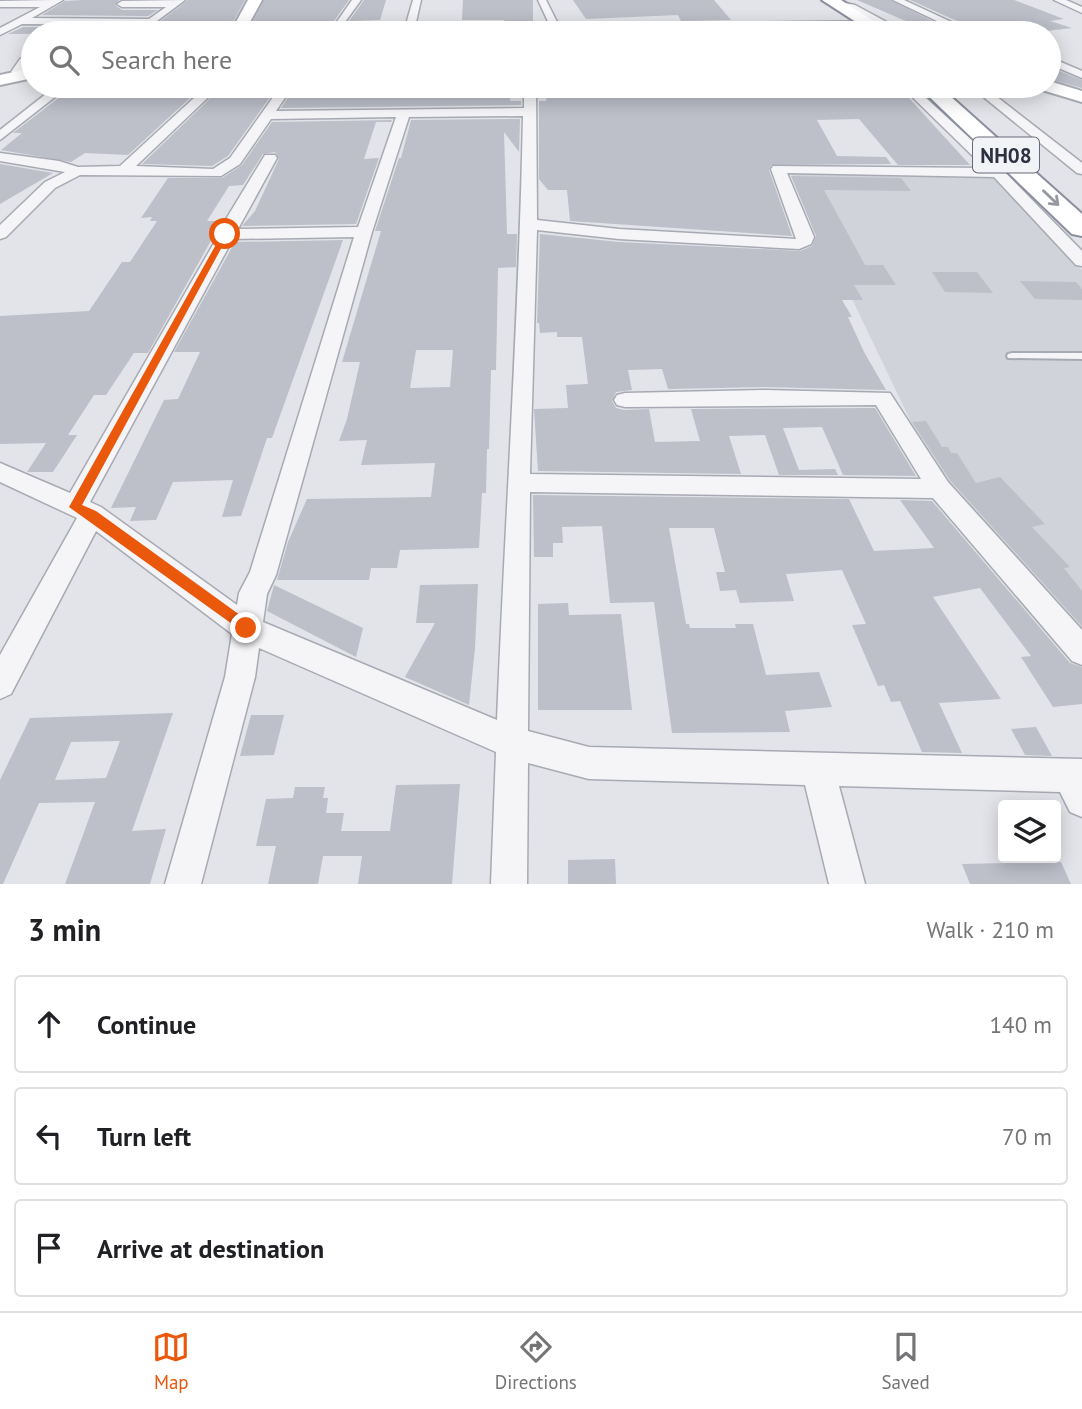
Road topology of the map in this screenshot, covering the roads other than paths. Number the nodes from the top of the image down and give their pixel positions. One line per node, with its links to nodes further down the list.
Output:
1 (255, 0): 16 (main road)
2 (357, 0): 17 (street)
3 (417, 0): 18 (street)
4 (542, 0): 19 (street)
5 (897, 0): 23 (street)
6 (1058, 0): 12 (street)
7 (56, 2): 10 (street); 13 (street)
8 (179, 2): 11 (street); 15 (street)
9 (827, 3): 20 (highway); 21 (highway); 22 (street)
10 (0, 4)
11 (122, 4)
12 (1082, 10)
13 (21, 21): 14 (street); 24 (street)
14 (91, 21)
15 (152, 21)
16 (244, 21)
17 (341, 21)
18 (412, 21)
19 (551, 21)
20 (845, 21)
21 (861, 21)
22 (879, 21)
23 (943, 21)
24 (0, 32)
25 (1061, 65): 26 (street)
26 (1082, 75)
27 (1061, 90): 28 (main road)
28 (1082, 97)
29 (48, 98): 40 (street)
30 (201, 98): 46 (street)
31 (278, 98): 39 (street)
32 (530, 98): 38 (street)
33 (921, 98): 44 (street)
34 (947, 98): 44 (highway, NH08)
35 (979, 98): 43 (highway, NH08)
36 (980, 98): 47 (street)
37 (404, 112): 38 (street); 39 (street); 52 (street)
38 (530, 112): 50 (street)
39 (265, 115): 46 (street)
40 (0, 136)
41 (0, 157): 45 (street)
42 (270, 158): 54 (street)
43 (1038, 158): 44 (highway); 47 (highway, NH08)
44 (997, 164): 50 (street); 51 (highway, NH08, one-way to 51); 55 (street)
45 (77, 170): 46 (street); 49 (street)
46 (124, 170)
47 (1078, 180)
48 (0, 214): 49 (street)
49 (18, 218): 53 (street)
50 (529, 224): 60 (street)
51 (1082, 228)
52 (364, 232): 54 (street); 63 (street)
53 (0, 234)
54 (225, 234): 62 (street)
55 (1082, 261)
56 (1012, 356): 57 (lane)
57 (1082, 356)
58 (625, 400): 61 (street)
59 (0, 472): 62 (street)
60 (518, 483): 61 (street); 66 (street)
61 (939, 489): 64 (street)
62 (83, 510): 63 (street); 65 (street)
63 (246, 628): 66 (street); 69 (street)
64 (1082, 651)
65 (0, 684)
66 (513, 743): 67 (street); 70 (street)
67 (818, 771): 68 (street); 71 (street)
68 (1078, 784)
69 (183, 884)
70 (509, 884)
71 (846, 884)

